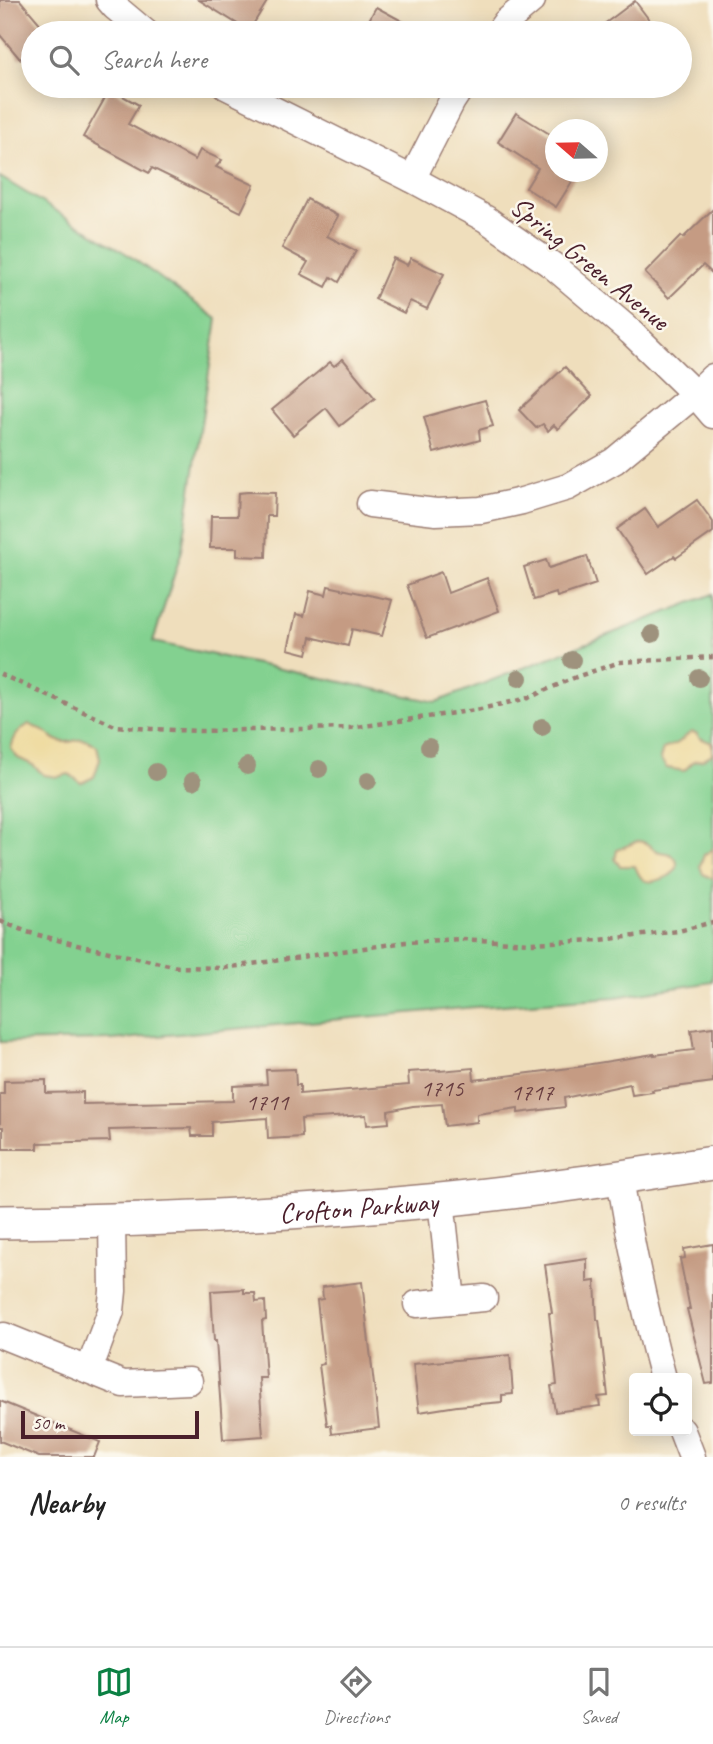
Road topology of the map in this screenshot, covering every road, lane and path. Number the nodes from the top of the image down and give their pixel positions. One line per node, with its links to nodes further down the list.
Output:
1 (109, 0): 3 (street)
2 (532, 0): 4 (street)
3 (132, 21)
4 (507, 21)
5 (250, 98): 7 (street, Spring Green Avenue)
6 (454, 98): 7 (street)
7 (412, 179): 8 (street, Spring Green Avenue)
8 (704, 386): 9 (street, Spring Green Avenue); 10 (street)
9 (713, 415)
10 (370, 504)
11 (713, 657): 12 (path)
12 (0, 674)
13 (0, 920): 14 (path)
14 (713, 922)
15 (713, 1163): 16 (street, Crofton Parkway)
16 (620, 1178): 17 (street, Crofton Parkway); 25 (street)
17 (441, 1200): 18 (street, Crofton Parkway); 21 (street)
18 (112, 1221): 19 (street, Crofton Parkway); 24 (street)
19 (0, 1222)
20 (484, 1298): 21 (street)
21 (452, 1301): 22 (street)
22 (417, 1304)
23 (4, 1336): 24 (street)
24 (89, 1370): 26 (street)
25 (662, 1373)
26 (189, 1381)
27 (684, 1436): 28 (street)
28 (692, 1457)

